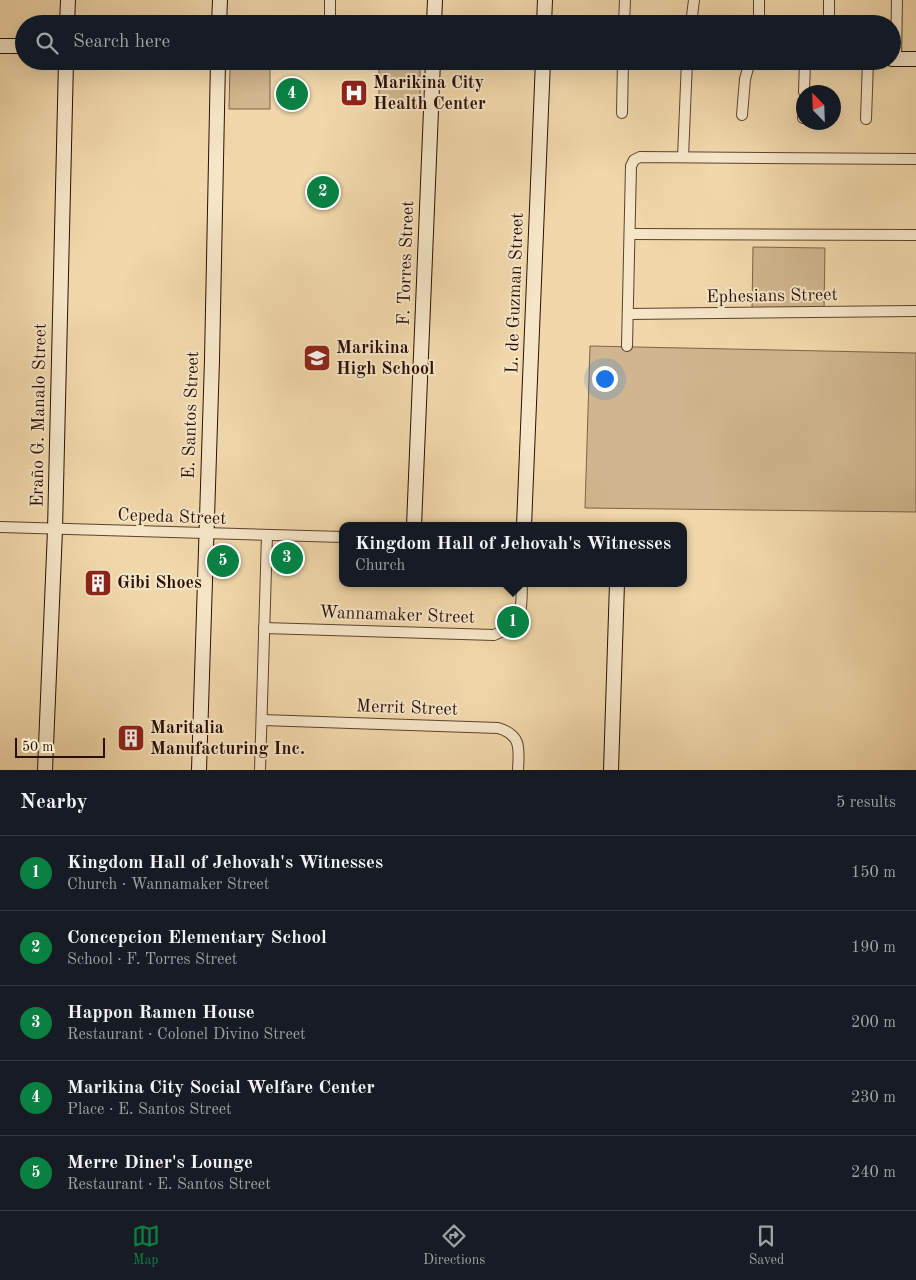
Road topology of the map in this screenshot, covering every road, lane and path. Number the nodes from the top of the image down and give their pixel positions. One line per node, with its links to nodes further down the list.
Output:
1 (68, 0): 11 (street)
2 (220, 0): 12 (street)
3 (330, 0): 13 (street)
4 (435, 0): 14 (street)
5 (544, 0): 15 (street)
6 (625, 0): 16 (street)
7 (694, 0): 17 (street)
8 (759, 0): 18 (street)
9 (829, 0): 19 (street)
10 (897, 0): 20 (street)
11 (68, 15)
12 (220, 15)
13 (330, 15)
14 (434, 15)
15 (544, 15)
16 (624, 15)
17 (692, 15)
18 (759, 15)
19 (829, 15)
20 (896, 15)
21 (0, 46): 22 (street)
22 (15, 46)
23 (901, 59): 24 (street)
24 (916, 59)
25 (66, 70): 48 (street, Eraño G. Manalo Street)
26 (218, 70): 49 (street, E. Santos Street)
27 (433, 70): 45 (street, F. Torres Street)
28 (543, 70): 46 (street, L. de Guzman Street)
29 (623, 70): 35 (street)
30 (687, 70): 38 (street)
31 (748, 70): 36 (street)
32 (805, 70): 34 (street)
33 (868, 70): 37 (street)
34 (804, 85)
35 (622, 113)
36 (742, 115)
37 (866, 119)
38 (683, 157): 39 (street); 40 (street)
39 (916, 159)
40 (630, 234): 41 (street); 43 (street)
41 (916, 235)
42 (916, 311): 43 (street, Ephesians Street)
43 (628, 314): 44 (street)
44 (627, 346)
45 (414, 522)
46 (524, 522)
47 (0, 528): 48 (street, Cepeda Street)
48 (55, 530): 49 (street, Cepeda Street); 56 (street, Eraño G. Manalo Street)
49 (206, 534): 50 (street, Cepeda Street); 57 (street, E. Santos Street)
50 (267, 535): 51 (street, Cepeda Street); 54 (street)
51 (339, 537)
52 (522, 587): 54 (street, Wannamaker Street)
53 (617, 587): 60 (street)
54 (264, 628): 55 (street)
55 (262, 720): 58 (street); 59 (street, Merrit Street)
56 (45, 770)
57 (199, 770)
58 (260, 770)
59 (518, 770)
60 (611, 770)

